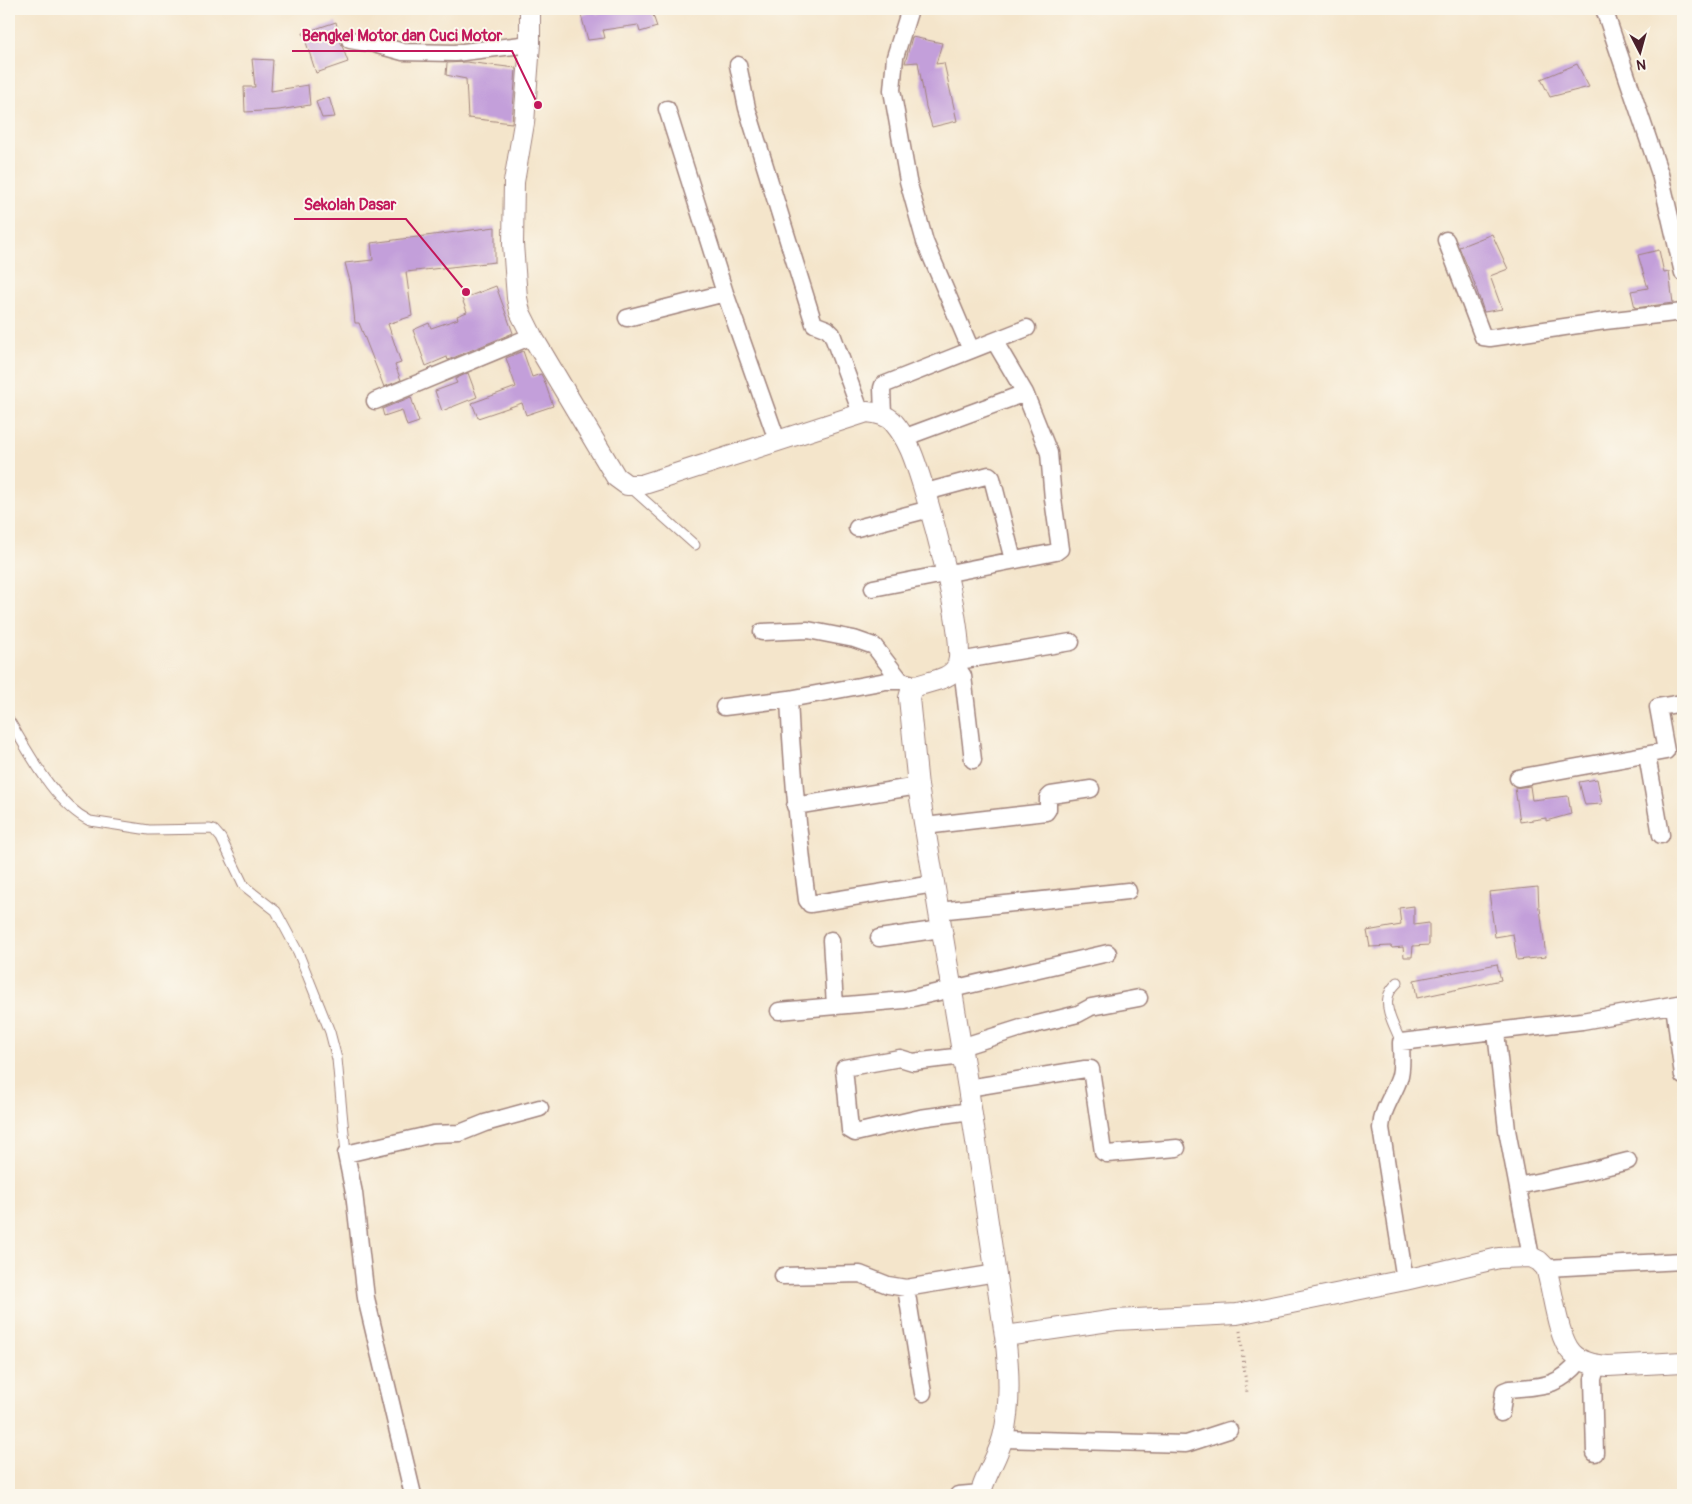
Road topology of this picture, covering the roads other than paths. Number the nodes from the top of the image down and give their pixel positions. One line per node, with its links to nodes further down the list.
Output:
1 (530, 9): 5 (street)
2 (910, 9): 16 (street)
3 (1604, 9): 9 (street)
4 (350, 40): 5 (street)
5 (530, 44): 14 (street)
6 (738, 65): 19 (street)
7 (667, 109): 10 (street)
8 (1446, 240): 11 (street)
9 (1683, 273)
10 (725, 293): 12 (street); 22 (street)
11 (1683, 312)
12 (627, 318)
13 (1028, 328): 15 (street)
14 (532, 336): 18 (street); 23 (street)
15 (995, 342): 16 (street); 17 (street)
16 (971, 350): 20 (street)
17 (1025, 393): 21 (street); 27 (street)
18 (375, 401)
19 (861, 413): 20 (street); 22 (street)
20 (883, 415): 21 (street)
21 (903, 438): 24 (street)
22 (777, 440): 23 (street)
23 (627, 485): 26 (lane)
24 (928, 501): 25 (street); 27 (street); 28 (street)
25 (857, 528)
26 (695, 545)
27 (1013, 560): 28 (street)
28 (946, 573): 29 (street); 32 (street)
29 (873, 588)
30 (762, 632): 33 (street)
31 (1072, 642): 32 (street)
32 (958, 664): 33 (street); 39 (street)
33 (910, 683): 34 (street); 41 (street)
34 (789, 699): 36 (street); 43 (street)
35 (1683, 703): 38 (street)
36 (724, 707)
37 (9, 720): 66 (lane)
38 (1647, 755): 40 (street); 45 (street)
39 (973, 760)
40 (1518, 778)
41 (918, 786): 43 (street); 44 (street)
42 (1091, 789): 44 (street)
43 (795, 806): 46 (street)
44 (925, 826): 46 (street)
45 (1661, 834)
46 (934, 884): 48 (street)
47 (1128, 891): 48 (street)
48 (940, 920): 49 (street); 53 (street)
49 (879, 938)
50 (831, 940): 56 (street)
51 (1108, 953): 53 (street)
52 (1398, 982): 59 (lane)
53 (952, 988): 56 (street); 60 (street)
54 (1139, 998): 60 (street)
55 (1679, 1004): 58 (street); 61 (street)
56 (835, 1006): 57 (street)
57 (779, 1011)
58 (1496, 1032): 59 (street); 68 (street)
59 (1401, 1042): 73 (street)
60 (962, 1051): 62 (street); 64 (street)
61 (1683, 1076)
62 (968, 1088): 64 (street); 65 (street)
63 (540, 1108): 66 (street)
64 (971, 1111): 71 (street)
65 (1177, 1148)
66 (348, 1153): 84 (street)
67 (1628, 1160): 68 (street)
68 (1518, 1186): 70 (street)
69 (1683, 1261): 70 (street)
70 (1538, 1263): 73 (street); 76 (street)
71 (996, 1273): 74 (street); 75 (street)
72 (783, 1276): 74 (street)
73 (1405, 1280): 75 (street)
74 (906, 1288): 78 (street)
75 (1005, 1336): 81 (street)
76 (1589, 1362): 77 (street); 79 (street); 82 (street)
77 (1683, 1362)
78 (922, 1393)
79 (1501, 1413)
80 (1229, 1430): 81 (street)
81 (1003, 1438): 83 (street)
82 (1595, 1453)
83 (980, 1494): 85 (street)
84 (413, 1495)
85 (958, 1495)

